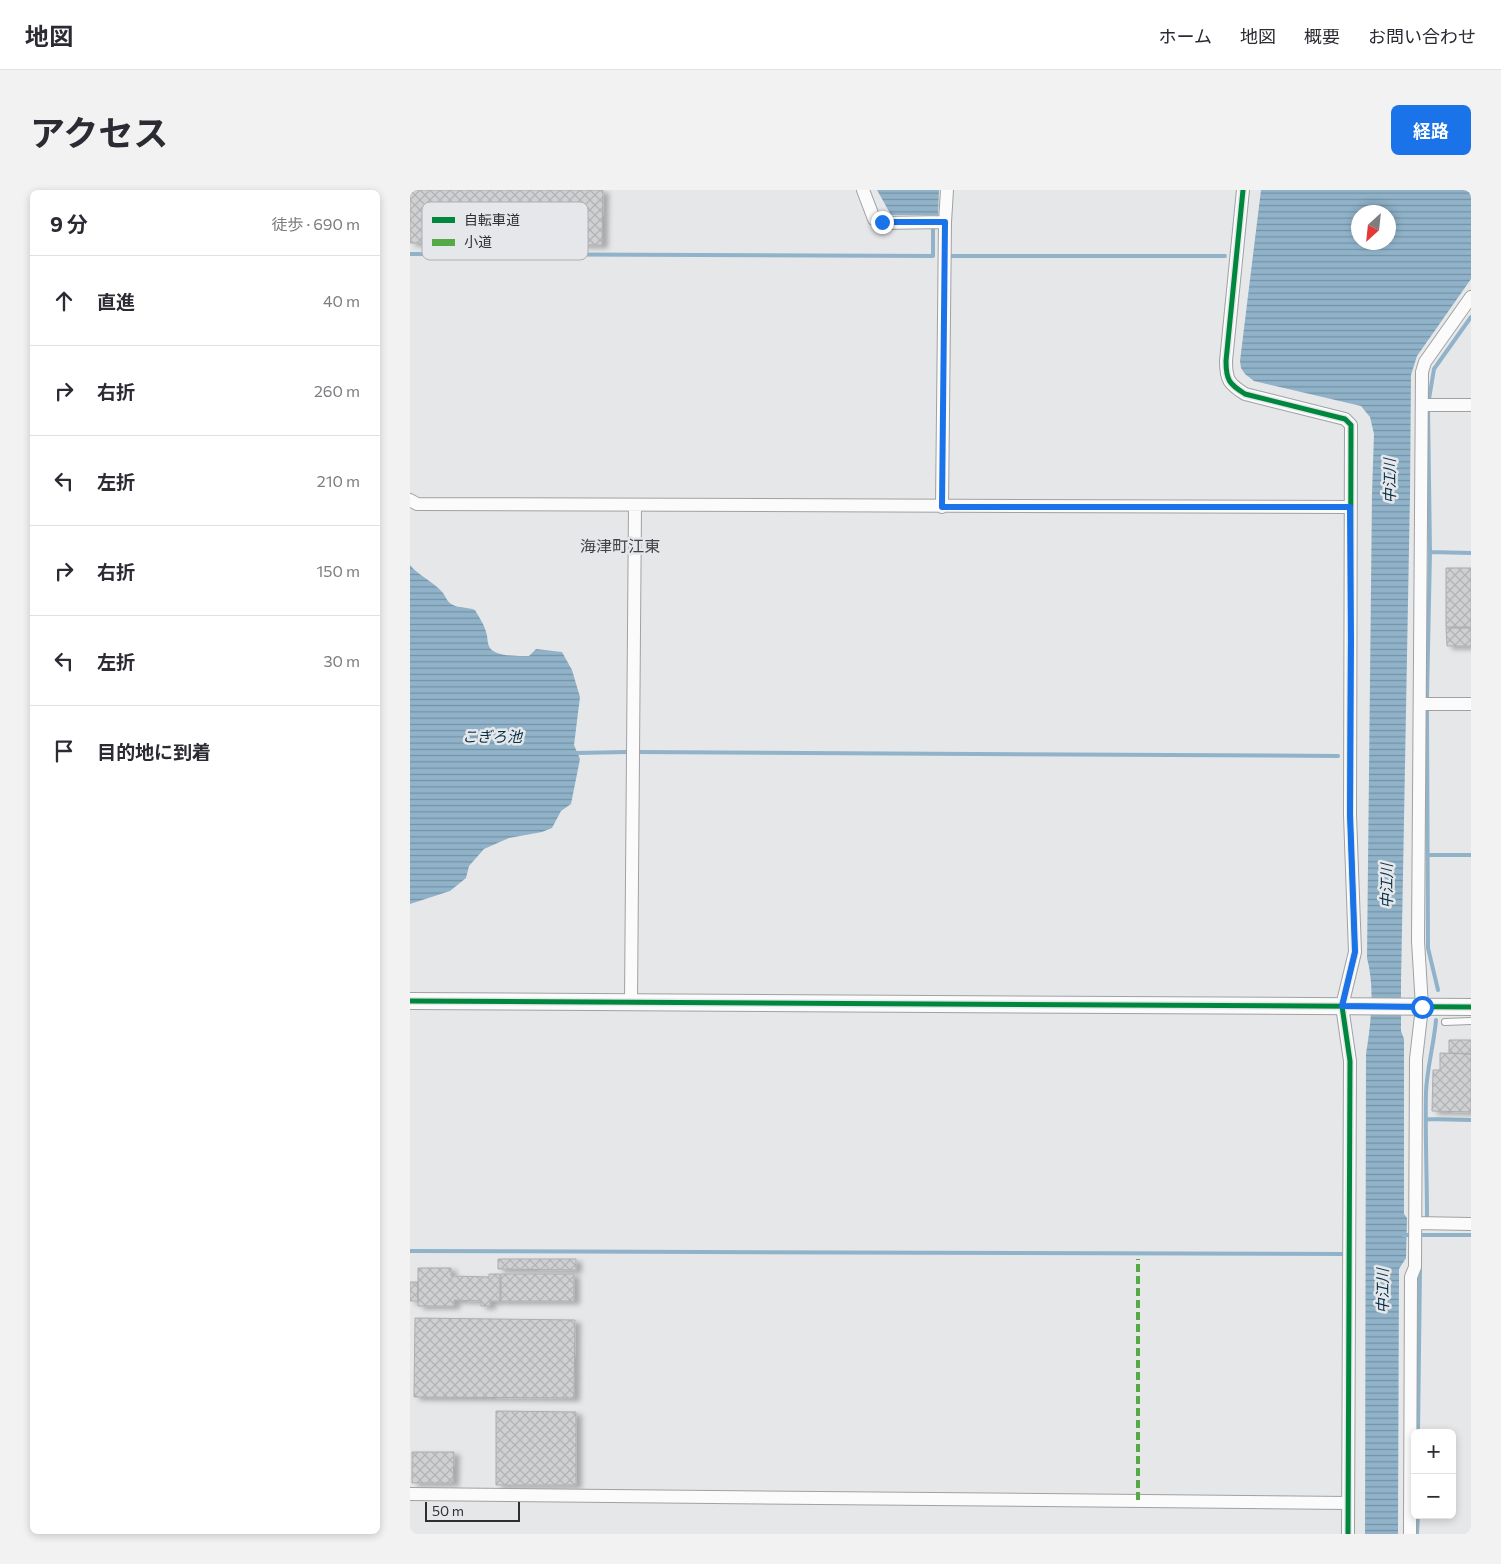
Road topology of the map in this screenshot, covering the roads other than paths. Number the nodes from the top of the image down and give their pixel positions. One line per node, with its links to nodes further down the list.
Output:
1 (863, 190): 4 (street)
2 (947, 190): 4 (street)
3 (1243, 190): 11 (street)
4 (939, 222): 10 (street)
5 (1471, 297): 6 (street)
6 (1422, 405): 7 (street); 12 (street)
7 (1471, 405)
8 (410, 500): 9 (street)
9 (635, 506): 10 (street); 15 (street)
10 (942, 507): 11 (street)
11 (1350, 507): 16 (street)
12 (1420, 704): 13 (street); 17 (street)
13 (1471, 704)
14 (410, 1002): 15 (street)
15 (631, 1002): 16 (street)
16 (1349, 1006): 17 (street); 24 (street)
17 (1418, 1007): 18 (street); 22 (street)
18 (1471, 1007)
19 (1471, 1021): 20 (lane)
20 (1445, 1022)
21 (1471, 1224): 22 (street)
22 (1416, 1225): 26 (street)
23 (410, 1494): 24 (street)
24 (1348, 1503): 25 (street)
25 (1348, 1534)
26 (1410, 1534)

